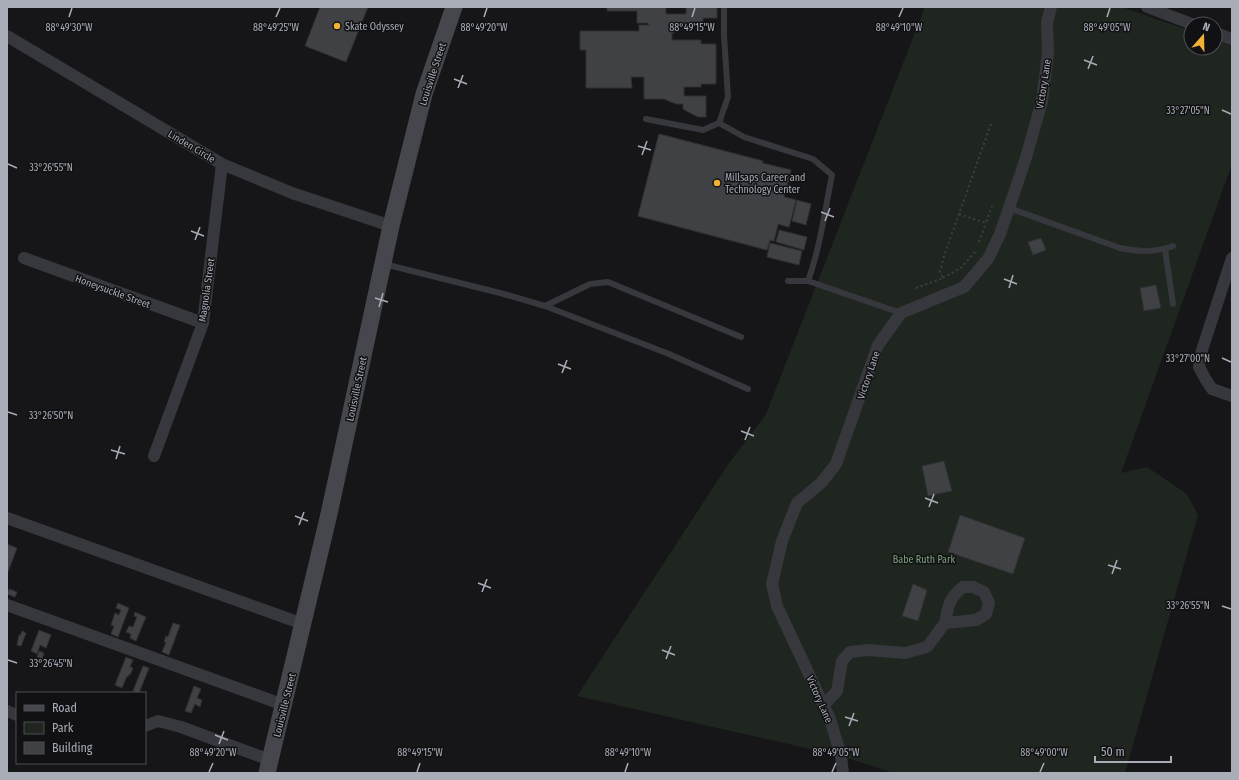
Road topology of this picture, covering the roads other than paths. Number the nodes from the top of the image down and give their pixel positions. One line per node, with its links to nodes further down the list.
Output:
1 (454, 7): 11 (main road, Louisville Street)
2 (724, 7): 8 (lane)
3 (1052, 7): 10 (street, Victory Lane)
4 (1147, 7): 5 (street)
5 (1183, 21)
6 (8, 38): 9 (street, Linden Circle)
7 (646, 119): 8 (lane)
8 (719, 123): 18 (lane)
9 (222, 164): 11 (street, Linden Circle); 22 (street, Magnolia Street)
10 (1009, 208): 13 (lane); 21 (street, Victory Lane)
11 (391, 226): 16 (main road, Louisville Street)
12 (1174, 246): 13 (lane)
13 (1165, 249): 19 (lane)
14 (24, 258): 22 (street, Honeysuckle Street)
15 (1232, 258): 25 (street)
16 (383, 264): 20 (lane); 30 (main road, Louisville Street)
17 (788, 281): 18 (lane)
18 (808, 281): 21 (lane)
19 (1173, 304)
20 (545, 306): 23 (lane); 24 (lane)
21 (901, 313): 32 (street, Victory Lane)
22 (202, 323): 26 (street, Magnolia Street)
23 (741, 337)
24 (748, 390)
25 (1232, 396)
26 (154, 456)
27 (7, 518): 30 (street)
28 (7, 605): 31 (street)
29 (945, 623): 32 (street)
30 (303, 624): 31 (main road, Louisville Street)
31 (284, 705): 34 (main road, Louisville Street)
32 (824, 705): 35 (street, Victory Lane)
33 (146, 726): 34 (street)
34 (268, 766)
35 (843, 773)

